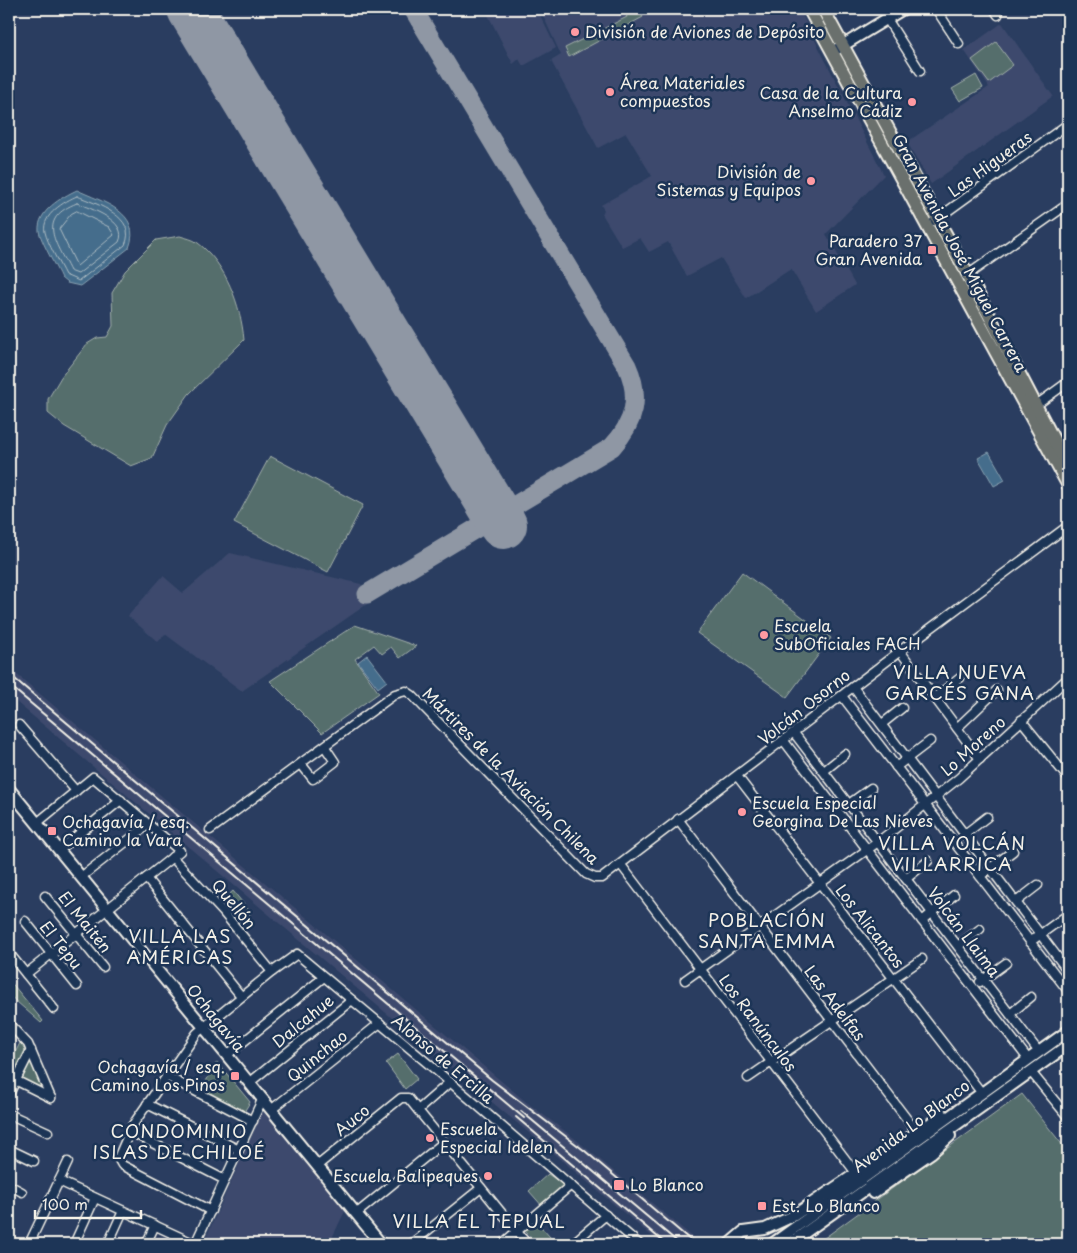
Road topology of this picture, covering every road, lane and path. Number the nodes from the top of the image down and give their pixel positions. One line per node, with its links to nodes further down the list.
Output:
1 (809, 9): 8 (main road, Gran Avenida José Miguel Carrera)
2 (823, 9): 7 (main road, Gran Avenida José Miguel Carrera)
3 (936, 9): 6 (street)
4 (899, 10): 5 (main road)
5 (887, 20): 7 (main road); 9 (street)
6 (959, 44)
7 (843, 45): 8 (main road); 12 (main road, Gran Avenida José Miguel Carrera)
8 (832, 52): 13 (main road, Gran Avenida José Miguel Carrera)
9 (920, 71)
10 (1068, 124): 12 (street, Las Higueras)
11 (1068, 204): 14 (street)
12 (937, 219): 13 (street, Las Higueras); 14 (main road, Gran Avenida José Miguel Carrera)
13 (927, 226): 15 (main road, Gran Avenida José Miguel Carrera)
14 (968, 275): 15 (street); 17 (main road, Gran Avenida José Miguel Carrera)
15 (956, 282): 19 (main road, Gran Avenida José Miguel Carrera)
16 (1068, 382): 17 (street)
17 (1035, 406): 18 (main road, Gran Avenida José Miguel Carrera)
18 (1068, 467)
19 (1068, 484)
20 (1068, 526): 21 (street, Volcán Osorno)
21 (900, 651): 24 (street, Volcán Osorno); 27 (street)
22 (960, 678): 27 (street)
23 (1068, 678): 29 (street, Lo Moreno)
24 (853, 687): 26 (street, Volcán Osorno); 30 (street)
25 (997, 690): 32 (street)
26 (842, 696): 33 (street, Volcán Osorno); 41 (street)
27 (936, 696): 32 (street)
28 (902, 708): 30 (street)
29 (1022, 720): 39 (street, Lo Moreno); 44 (street)
30 (882, 724): 38 (street)
31 (19, 725): 46 (street)
32 (959, 726): 39 (street)
33 (794, 733): 34 (street, Volcán Osorno); 42 (street, Volcán Llaima)
34 (784, 741): 43 (street, Volcán Osorno); 60 (street, Volcán Llaima)
35 (930, 741): 38 (street)
36 (325, 747): 40 (street, Mártires de la Aviación Chilena); 40 (street); 66 (street, Mártires de la Aviación Chilena)
37 (845, 754): 42 (street)
38 (907, 758): 41 (street); 48 (street)
39 (980, 759): 48 (street, Lo Moreno)
40 (301, 764): 56 (street, Mártires de la Aviación Chilena)
41 (896, 767): 51 (street)
42 (824, 771): 50 (street, Volcán Llaima)
43 (737, 776): 53 (street, Volcán Osorno); 72 (street, Los Alicantos)
44 (1068, 778)
45 (871, 788): 50 (street)
46 (76, 791): 49 (street); 54 (street)
47 (10, 794): 54 (main road, Ochagavía)
48 (936, 796): 51 (street, Lo Moreno); 57 (street)
49 (121, 800): 55 (street); 59 (street)
50 (849, 804): 58 (street, Volcán Llaima)
51 (925, 804): 58 (street, Lo Moreno); 67 (street)
52 (987, 817): 57 (street)
53 (678, 819): 64 (street, Volcán Osorno); 81 (street, Las Adelfas)
54 (37, 823): 59 (main road, Ochagavía)
55 (149, 824): 62 (street); 68 (street)
56 (210, 830)
57 (965, 834): 65 (street)
58 (878, 842): 60 (street, Lo Moreno); 70 (street, Volcán Llaima)
59 (59, 850): 68 (main road, Ochagavía)
60 (868, 850): 72 (street, Lo Moreno); 80 (street, Volcán Llaima)
61 (1013, 851): 65 (street)
62 (172, 857): 69 (street); 94 (street, Quellón)
63 (928, 861): 70 (street)
64 (621, 865): 66 (street, Volcán Osorno); 92 (street, Los Ranúnculos)
65 (991, 868): 67 (street); 75 (street)
66 (606, 876)
67 (980, 876): 85 (street)
68 (81, 877): 76 (main road, Ochagavía)
69 (146, 878): 76 (street); 103 (street)
70 (906, 878): 77 (street, Volcán Llaima)
71 (1038, 884): 75 (street)
72 (821, 885): 81 (street, Lo Moreno); 97 (street, Los Alicantos)
73 (45, 896): 83 (street, El Maitén)
74 (954, 896): 77 (street)
75 (1016, 902): 84 (street)
76 (107, 908): 83 (street); 111 (main road, Ochagavía)
77 (932, 913): 80 (street); 86 (street, Volcán Llaima)
78 (1063, 918): 84 (street)
79 (24, 921): 88 (street, El Tepu)
80 (922, 921): 101 (street, Volcán Llaima)
81 (760, 927): 92 (street, Lo Moreno); 108 (street, Las Adelfas)
82 (980, 929): 86 (street)
83 (76, 933): 88 (street); 91 (street, El Maitén)
84 (1041, 934): 85 (street); 93 (street)
85 (1030, 942): 102 (street)
86 (958, 946): 99 (street, Volcán Llaima)
87 (9, 953): 95 (street)
88 (51, 954): 95 (street); 100 (street, El Tepu)
89 (922, 959): 97 (street)
90 (1006, 963): 99 (street)
91 (103, 967)
92 (700, 969): 98 (street, Lo Moreno); 117 (street, Los Ranúnculos)
93 (1068, 969)
94 (272, 972): 96 (street, Alonso de Ercilla); 103 (street)
95 (26, 974): 106 (street)
96 (324, 977): 105 (street, Alonso de Ercilla); 115 (street)
97 (893, 977): 108 (street); 124 (street, Los Alicantos)
98 (685, 980)
99 (983, 980): 101 (street); 107 (street, Volcán Llaima)
100 (77, 986)
101 (974, 986): 116 (street, Volcán Llaima)
102 (1068, 991)
103 (242, 996): 111 (street)
104 (1031, 997): 107 (street)
105 (352, 1000): 110 (street, Alonso de Ercilla); 123 (street, Dalcahue)
106 (54, 1009)
107 (1010, 1014): 114 (street, Volcán Llaima)
108 (831, 1020): 117 (street); 136 (street, Las Adelfas)
109 (9, 1024): 113 (street)
110 (380, 1024): 122 (street, Alonso de Ercilla); 129 (street, Quinchao)
111 (204, 1027): 115 (main road, Ochagavía); 119 (street)
112 (1067, 1038): 114 (main road, Avenida Lo Blanco); 118 (main road, Avenida Lo Blanco)
113 (31, 1050): 121 (street); 121 (street)
114 (1039, 1052): 116 (main road, Avenida Lo Blanco)
115 (226, 1055): 123 (main road, Ochagavía)
116 (1028, 1059): 124 (main road, Avenida Lo Blanco)
117 (771, 1062): 120 (street); 146 (street, Los Ranúnculos)
118 (1031, 1072): 132 (main road, Avenida Lo Blanco); 133 (street)
119 (166, 1076): 127 (street); 134 (street)
120 (748, 1078)
121 (12, 1079): 125 (street)
122 (450, 1082): 130 (street); 148 (street, Alonso de Ercilla)
123 (248, 1083): 126 (main road, Ochagavía)
124 (981, 1092): 128 (main road, Avenida Lo Blanco)
125 (9, 1094)
126 (262, 1100): 129 (main road, Ochagavía); 134 (street)
127 (147, 1104): 135 (street); 140 (street)
128 (961, 1107): 136 (main road); 146 (main road, Avenida Lo Blanco)
129 (271, 1110): 143 (main road, Ochagavía)
130 (418, 1110): 138 (street); 143 (street, Auco)
131 (9, 1114): 137 (street)
132 (969, 1116): 146 (main road, Avenida Lo Blanco); 172 (main road)
133 (1068, 1117)
134 (253, 1121): 140 (street)
135 (129, 1131): 144 (street); 153 (street)
136 (916, 1131): 146 (main road)
137 (48, 1132)
138 (444, 1142): 149 (street); 154 (street)
139 (9, 1149): 141 (street)
140 (239, 1150): 144 (street)
141 (34, 1161)
142 (68, 1162): 145 (street)
143 (317, 1166): 154 (main road, Ochagavía)
144 (225, 1180): 153 (street)
145 (59, 1181): 151 (street); 158 (street)
146 (862, 1181): 169 (main road); 170 (main road, Avenida Lo Blanco); 171 (main road, Avenida Lo Blanco)
147 (9, 1185): 150 (street)
148 (571, 1185): 155 (street, Alonso de Ercilla); 157 (street)
149 (481, 1188): 157 (street); 164 (street)
150 (22, 1192)
151 (95, 1198): 152 (street); 159 (street)
152 (123, 1211): 156 (street); 160 (street)
153 (211, 1211): 162 (street)
154 (356, 1214): 163 (main road, Ochagavía)
155 (606, 1216): 167 (street); 168 (street, Alonso de Ercilla)
156 (155, 1226): 161 (street); 162 (street)
157 (517, 1232): 165 (street); 166 (street)
158 (29, 1244)
159 (74, 1244)
160 (108, 1244)
161 (146, 1244)
162 (195, 1244)
163 (381, 1244)
164 (411, 1244)
165 (502, 1244)
166 (527, 1244)
167 (572, 1244)
168 (639, 1244)
169 (728, 1244)
170 (772, 1244)
171 (788, 1244)
172 (798, 1244)

